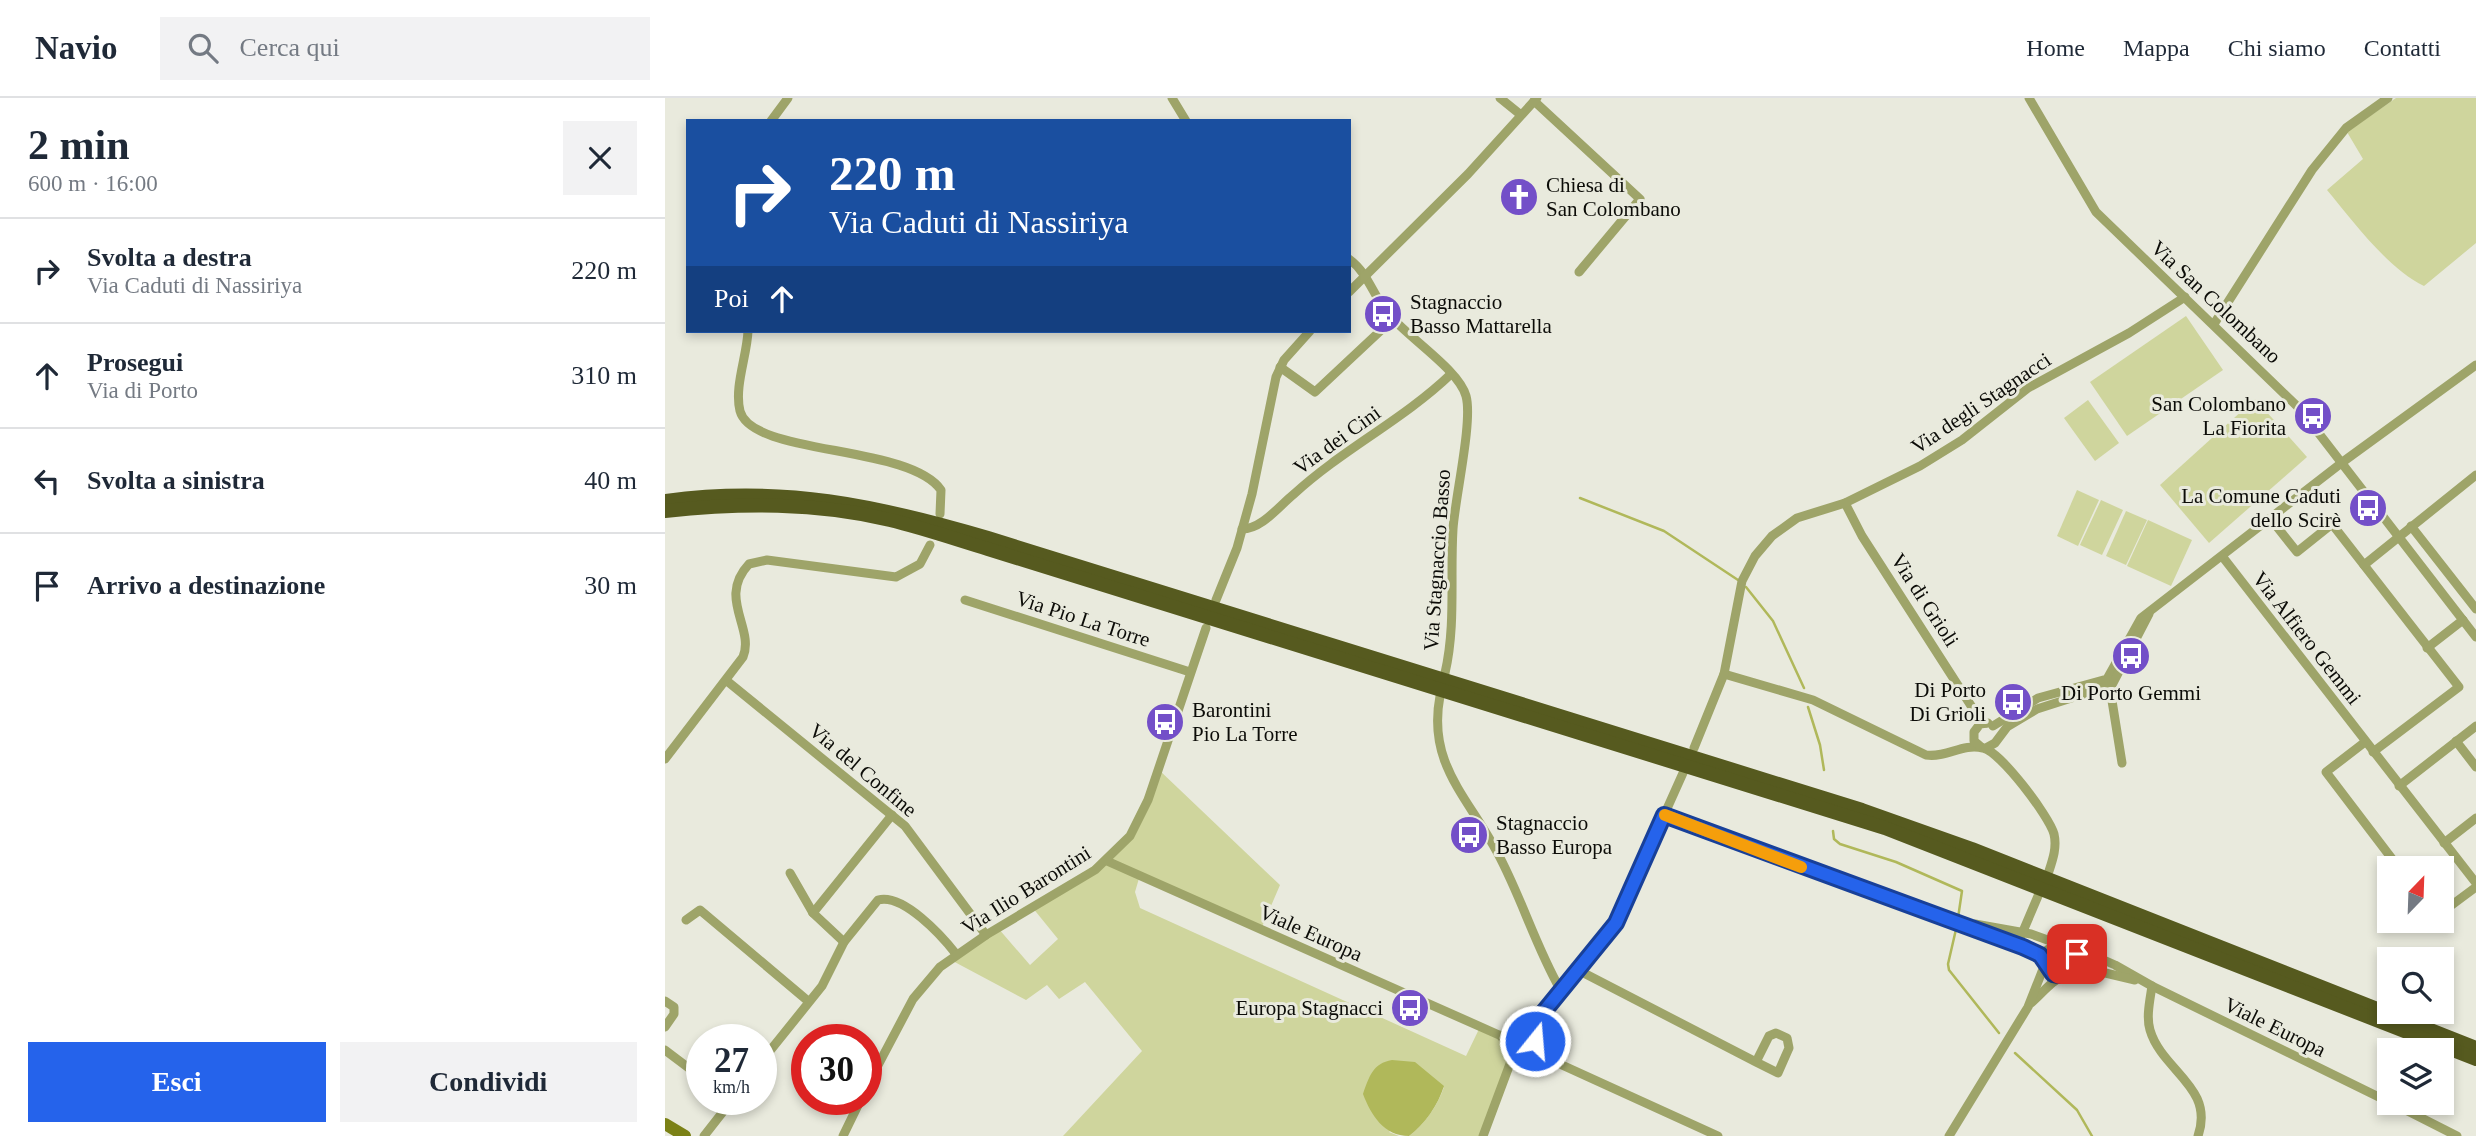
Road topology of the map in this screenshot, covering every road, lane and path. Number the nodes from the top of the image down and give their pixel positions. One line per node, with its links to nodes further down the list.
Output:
1 (788, 98): 8 (street)
2 (1172, 98): 9 (street)
3 (1500, 98): 7 (street)
4 (2029, 98): 14 (street, Via San Colombano)
5 (2388, 98): 16 (street)
6 (1535, 100): 7 (street); 11 (street)
7 (1521, 115): 12 (street)
8 (772, 119)
9 (1185, 119)
10 (1351, 260): 12 (street)
11 (1579, 272)
12 (1367, 276): 13 (street); 15 (street, Via Stagnaccio Basso)
13 (1351, 290)
14 (2185, 297): 16 (street, Via San Colombano); 25 (street, Via degli Stagnacci)
15 (1393, 319): 20 (street); 21 (street, Via Stagnaccio Basso)
16 (2214, 324): 22 (street, Via San Colombano)
17 (748, 333): 27 (street)
18 (1308, 333): 20 (street)
19 (2476, 365): 22 (street)
20 (1280, 367): 30 (street)
21 (1451, 374): 30 (street, Via dei Cini); 44 (street, Via Stagnaccio Basso)
22 (2343, 461): 28 (street); 31 (street, Via San Colombano)
23 (2476, 475): 29 (street)
24 (665, 500): 104 (highway)
25 (1845, 503): 45 (street, Via degli Stagnacci); 50 (street, Via di Grioli)
26 (665, 511): 108 (highway)
27 (940, 514)
28 (2270, 518): 33 (street); 34 (street)
29 (2411, 526): 31 (street); 37 (street)
30 (1242, 529): 36 (street)
31 (2399, 537): 34 (street); 39 (street, Via San Colombano)
32 (930, 545): 47 (street)
33 (2222, 556): 38 (street); 56 (street, Via Alfiero Gemmi)
34 (2364, 565): 42 (street)
35 (965, 600): 43 (street, Via Pio La Torre)
36 (1216, 600)
37 (2476, 609)
38 (2149, 614): 46 (street); 48 (street)
39 (2463, 620): 41 (street, Via San Colombano); 42 (street)
40 (1206, 628): 43 (street, Via Ilio Barontini)
41 (2476, 637)
42 (2427, 648): 60 (street)
43 (1191, 672): 72 (street, Via Ilio Barontini)
44 (1445, 673)
45 (1724, 674): 58 (street, Via degli Stagnacci); 59 (street)
46 (2109, 677): 48 (street); 51 (street)
47 (727, 681): 62 (street); 68 (street, Via del Confine)
48 (2109, 687): 54 (street); 63 (street)
49 (1440, 695): 94 (street)
50 (1977, 715): 51 (street, Via di Grioli); 53 (street)
51 (1990, 724): 53 (street); 54 (street)
52 (2476, 726): 55 (street)
53 (1974, 731): 57 (street); 59 (street)
54 (1997, 739): 57 (street); 61 (street)
55 (2456, 741): 64 (street); 66 (street)
56 (2365, 742): 60 (street, Via Alfiero Gemmi); 71 (street)
57 (1984, 747): 59 (street); 61 (street)
58 (1694, 748)
59 (1961, 748)
60 (2373, 752): 66 (street, Via Alfiero Gemmi)
61 (1997, 754): 73 (street)
62 (665, 760)
63 (2122, 763)
64 (2476, 767)
65 (1683, 773): 67 (street)
66 (2399, 786): 70 (street, Via Alfiero Gemmi)
67 (1664, 815): 84 (street); 91 (street)
68 (893, 816): 78 (street); 82 (street, Via del Confine)
69 (2476, 818): 70 (street)
70 (2444, 843): 75 (street, Via Alfiero Gemmi)
71 (2390, 856)
72 (1107, 861): 82 (street, Via Ilio Barontini); 100 (street, Viale Europa)
73 (2049, 871)
74 (790, 873): 78 (street)
75 (2475, 879): 77 (street, Via Alfiero Gemmi)
76 (2039, 896): 79 (street)
77 (2454, 900)
78 (813, 913): 85 (street)
79 (2031, 913): 81 (street); 83 (street)
80 (686, 920): 96 (street)
81 (2023, 933): 83 (street); 84 (street); 88 (street)
82 (986, 935): 89 (street, Via Ilio Barontini)
83 (2035, 935): 86 (street)
84 (2010, 936): 88 (street)
85 (844, 942): 89 (street); 96 (street)
86 (2058, 943): 87 (street); 90 (street)
87 (2070, 946): 92 (street); 93 (street, Viale Europa)
88 (2023, 947): 90 (street)
89 (956, 954): 107 (street, Via Ilio Barontini)
90 (2044, 961): 92 (street); 97 (street)
91 (1576, 970): 94 (street); 111 (street)
92 (2067, 974): 93 (street, Viale Europa); 97 (street)
93 (2149, 984): 114 (street, Viale Europa); 125 (street)
94 (1560, 989): 98 (street)
95 (665, 1001): 99 (street)
96 (808, 1001): 102 (street)
97 (2028, 1007): 124 (street)
98 (1535, 1025): 101 (street); 103 (street)
99 (665, 1027)
100 (1501, 1036): 101 (street, Viale Europa); 106 (street, Viale Europa)
101 (1522, 1039): 103 (street); 106 (street)
102 (777, 1041)
103 (1536, 1045): 109 (street); 110 (street)
104 (2476, 1048)
105 (665, 1050): 112 (street)
106 (1514, 1052): 110 (street); 113 (street)
107 (882, 1058)
108 (2476, 1059)
109 (1551, 1060): 110 (street); 123 (street)
110 (1528, 1061): 113 (street)
111 (1756, 1062): 111 (street)
112 (686, 1065)
113 (1510, 1069): 122 (street)
114 (2377, 1096)
115 (720, 1115): 121 (street)
116 (853, 1115): 119 (street)
117 (2415, 1115): 126 (street, Viale Europa)
118 (665, 1124): 120 (main road)
119 (843, 1135)
120 (685, 1136)
121 (704, 1136)
122 (1483, 1136)
123 (1719, 1136)
124 (1949, 1136)
125 (2198, 1136)
126 (2456, 1136)

